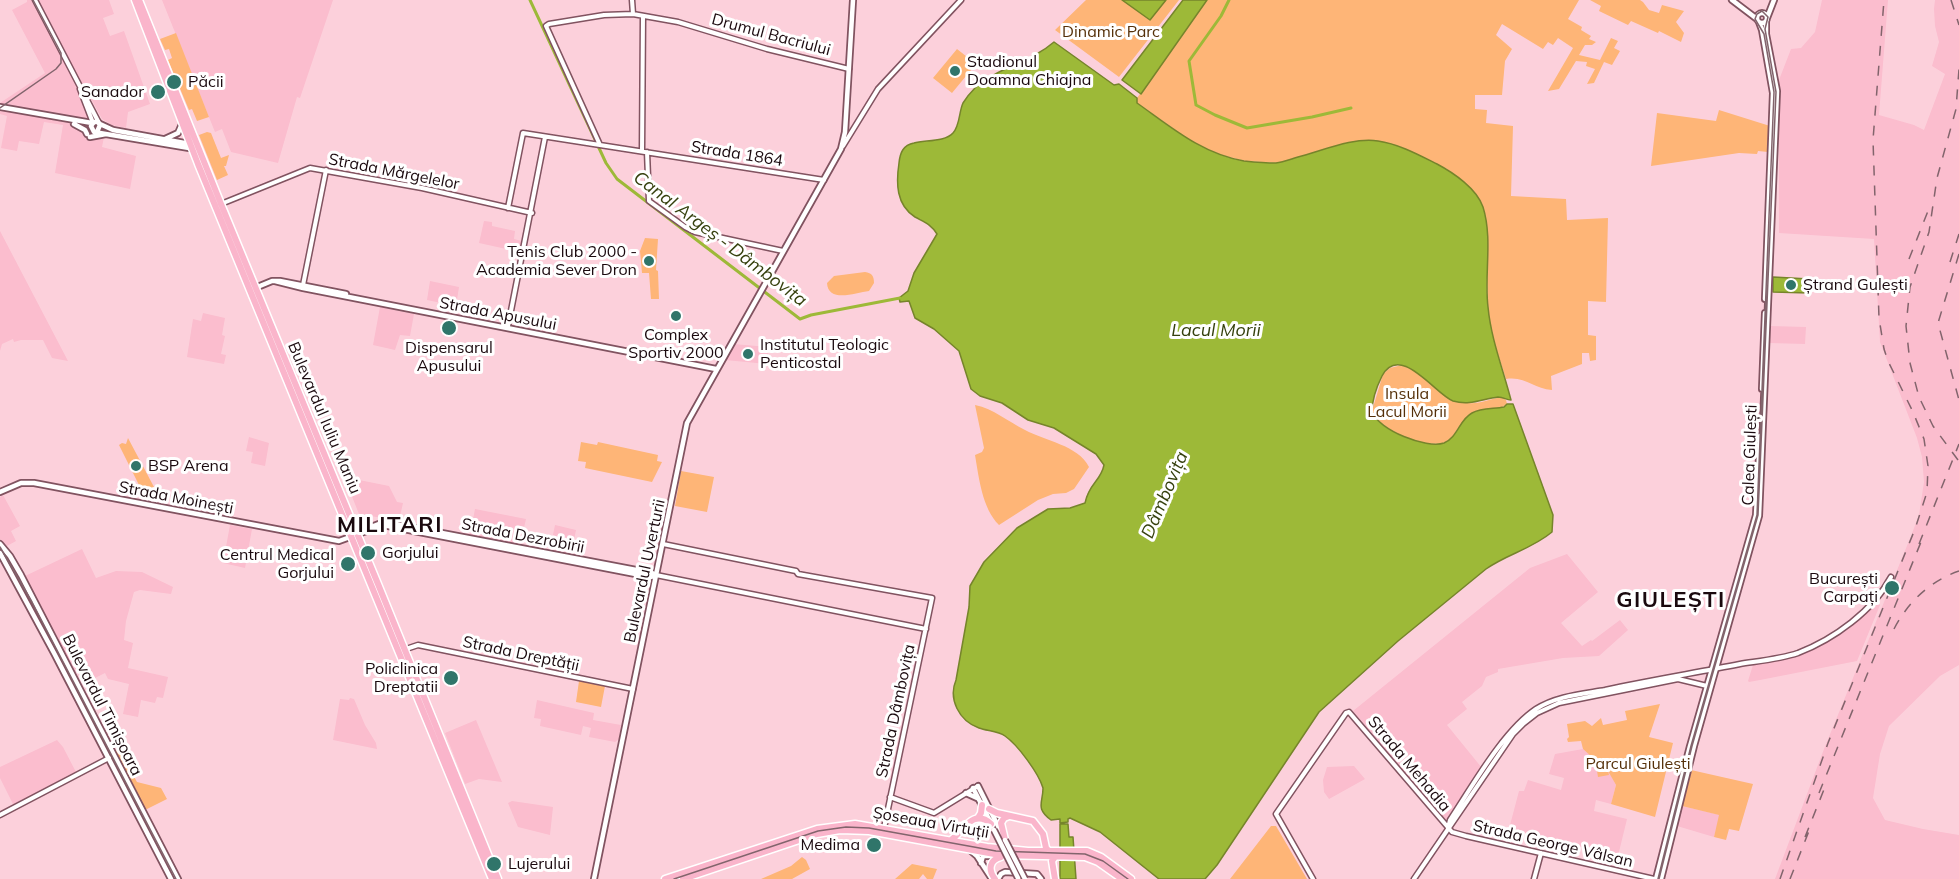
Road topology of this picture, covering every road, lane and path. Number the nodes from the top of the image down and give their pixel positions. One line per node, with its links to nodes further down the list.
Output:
1 (35, 0): 13 (street)
2 (135, 0): 16 (main road, Bulevardul Iuliu Maniu)
3 (140, 0): 27 (main road, Bulevardul Iuliu Maniu)
4 (633, 0): 9 (street)
5 (853, 0): 12 (main road, Bulevardul Uverturii)
6 (961, 0): 21 (street)
7 (1732, 0): 11 (main road)
8 (1774, 0): 11 (main road)
9 (633, 14): 10 (street, Drumul Bacriului); 28 (street, Drumul Bacriului)
10 (643, 16): 12 (street, Drumul Bacriului); 30 (street)
11 (1762, 18): 54 (main road, Calea Giulești)
12 (849, 69): 23 (main road, Bulevardul Uverturii)
13 (78, 81): 15 (street); 19 (street)
14 (0, 109): 17 (main road); 18 (main road)
15 (88, 110): 17 (street); 20 (street)
16 (182, 120): 26 (main road); 27 (main road, Bulevardul Iuliu Maniu)
17 (84, 123): 20 (main road)
18 (74, 124): 20 (main road); 24 (main road)
19 (100, 124): 20 (main road); 22 (main road); 26 (main road)
20 (92, 125): 22 (main road)
21 (853, 130): 23 (street); 29 (street)
22 (97, 132): 24 (main road)
23 (845, 132): 29 (main road, Bulevardul Uverturii)
24 (112, 133): 27 (main road)
25 (545, 136): 28 (street, Strada 1864); 34 (street, Strada 1864); 35 (street)
26 (162, 140): 27 (main road)
27 (194, 145): 33 (main road, Bulevardul Iuliu Maniu); 38 (main road, Bulevardul Iuliu Maniu)
28 (600, 145): 30 (street, Strada 1864)
29 (841, 149): 32 (main road, Bulevardul Uverturii)
30 (644, 152): 32 (street, Strada 1864); 36 (street)
31 (326, 170): 33 (street, Strada Mărgelelor); 34 (street, Strada Mărgelelor); 37 (street)
32 (824, 180): 36 (main road, Bulevardul Uverturii)
33 (220, 204): 38 (main road, Bulevardul Iuliu Maniu)
34 (508, 208): 35 (street, Strada Mărgelelor)
35 (532, 213): 39 (street)
36 (783, 251): 40 (main road, Bulevardul Uverturii)
37 (303, 287): 38 (main road, Strada Apusului); 39 (main road, Strada Apusului)
38 (252, 289): 43 (main road, Bulevardul Iuliu Maniu)
39 (508, 327): 40 (main road, Strada Apusului)
40 (716, 369): 45 (main road, Bulevardul Uverturii)
41 (0, 492): 44 (main road, Strada Moinești)
42 (366, 530): 43 (main road); 43 (main road, Strada Dezrobirii); 43 (main road); 50 (main road, Strada Dezrobirii)
43 (354, 537): 44 (main road); 44 (main road, Strada Moinești); 53 (main road, Bulevardul Iuliu Maniu)
44 (339, 542)
45 (663, 544): 50 (main road, Bulevardul Uverturii); 52 (street, Strada Dâmbovița)
46 (0, 545): 48 (main road, Bulevardul Timișoara)
47 (0, 553): 49 (main road, Bulevardul Timișoara)
48 (10, 556): 49 (main road); 58 (main road, Bulevardul Timișoara)
49 (5, 560): 58 (main road, Bulevardul Timișoara)
50 (656, 575): 52 (street, Strada Dezrobirii); 57 (main road, Bulevardul Uverturii)
51 (1891, 576): 54 (street)
52 (926, 629): 61 (street, Strada Dâmbovița)
53 (402, 651): 57 (street, Strada Dreptății); 86 (main road, Bulevardul Iuliu Maniu); 87 (main road, Bulevardul Iuliu Maniu)
54 (1714, 669): 55 (street); 56 (main road, Calea Giulești)
55 (1681, 677): 56 (street); 70 (street)
56 (1709, 686): 100 (main road, Calea Giulești); 101 (main road, Calea Giulești)
57 (633, 689): 88 (main road, Bulevardul Uverturii)
58 (110, 754): 64 (main road, Bulevardul Timișoara); 65 (street)
59 (976, 787): 60 (street); 62 (main road); 63 (main road)
60 (966, 793): 61 (street); 62 (main road)
61 (889, 800): 69 (street, Strada Dâmbovița)
62 (981, 803): 67 (main road); 68 (main road)
63 (990, 808): 66 (main road); 72 (main road)
64 (141, 813): 84 (main road, Bulevardul Timișoara); 85 (main road, Bulevardul Timișoara)
65 (0, 815)
66 (1010, 816): 72 (main road); 74 (main road)
67 (978, 818): 68 (main road); 71 (main road)
68 (993, 827): 92 (main road, bridge)
69 (884, 828): 73 (main road, Șoseaua Virtuții); 89 (main road, Șoseaua Virtuții)
70 (1448, 829): 79 (street, Strada George Vâlsan); 97 (street, Strada Mehadia); 98 (street)
71 (958, 832): 73 (main road); 75 (main road)
72 (1005, 840): 92 (main road, bridge)
73 (950, 841): 75 (main road, Șoseaua Virtuții)
74 (1044, 842): 77 (main road); 80 (main road)
75 (965, 844): 80 (main road, Șoseaua Virtuții)
76 (970, 850): 81 (main road, Șoseaua Virtuții); 82 (main road); 90 (main road, Șoseaua Virtuții)
77 (1053, 853): 78 (main road, Șoseaua Virtuții); 80 (main road, Șoseaua Virtuții); 83 (main road)
78 (1076, 853): 95 (main road); 96 (main road)
79 (1540, 853): 99 (street); 100 (street, Strada George Vâlsan)
80 (1034, 854): 81 (main road, Șoseaua Virtuții); 83 (main road)
81 (1003, 855): 82 (main road); 91 (main road)
82 (981, 863): 91 (main road)
83 (1052, 869): 94 (main road)
84 (171, 879)
85 (178, 879)
86 (492, 879)
87 (498, 879)
88 (594, 879)
89 (665, 879)
90 (683, 879)
91 (995, 879): 93 (main road)
92 (1022, 879)
93 (1041, 879)
94 (1055, 879)
95 (1122, 879)
96 (1131, 879)
97 (1313, 879)
98 (1414, 879)
99 (1534, 879)
100 (1655, 879)
101 (1661, 879)

